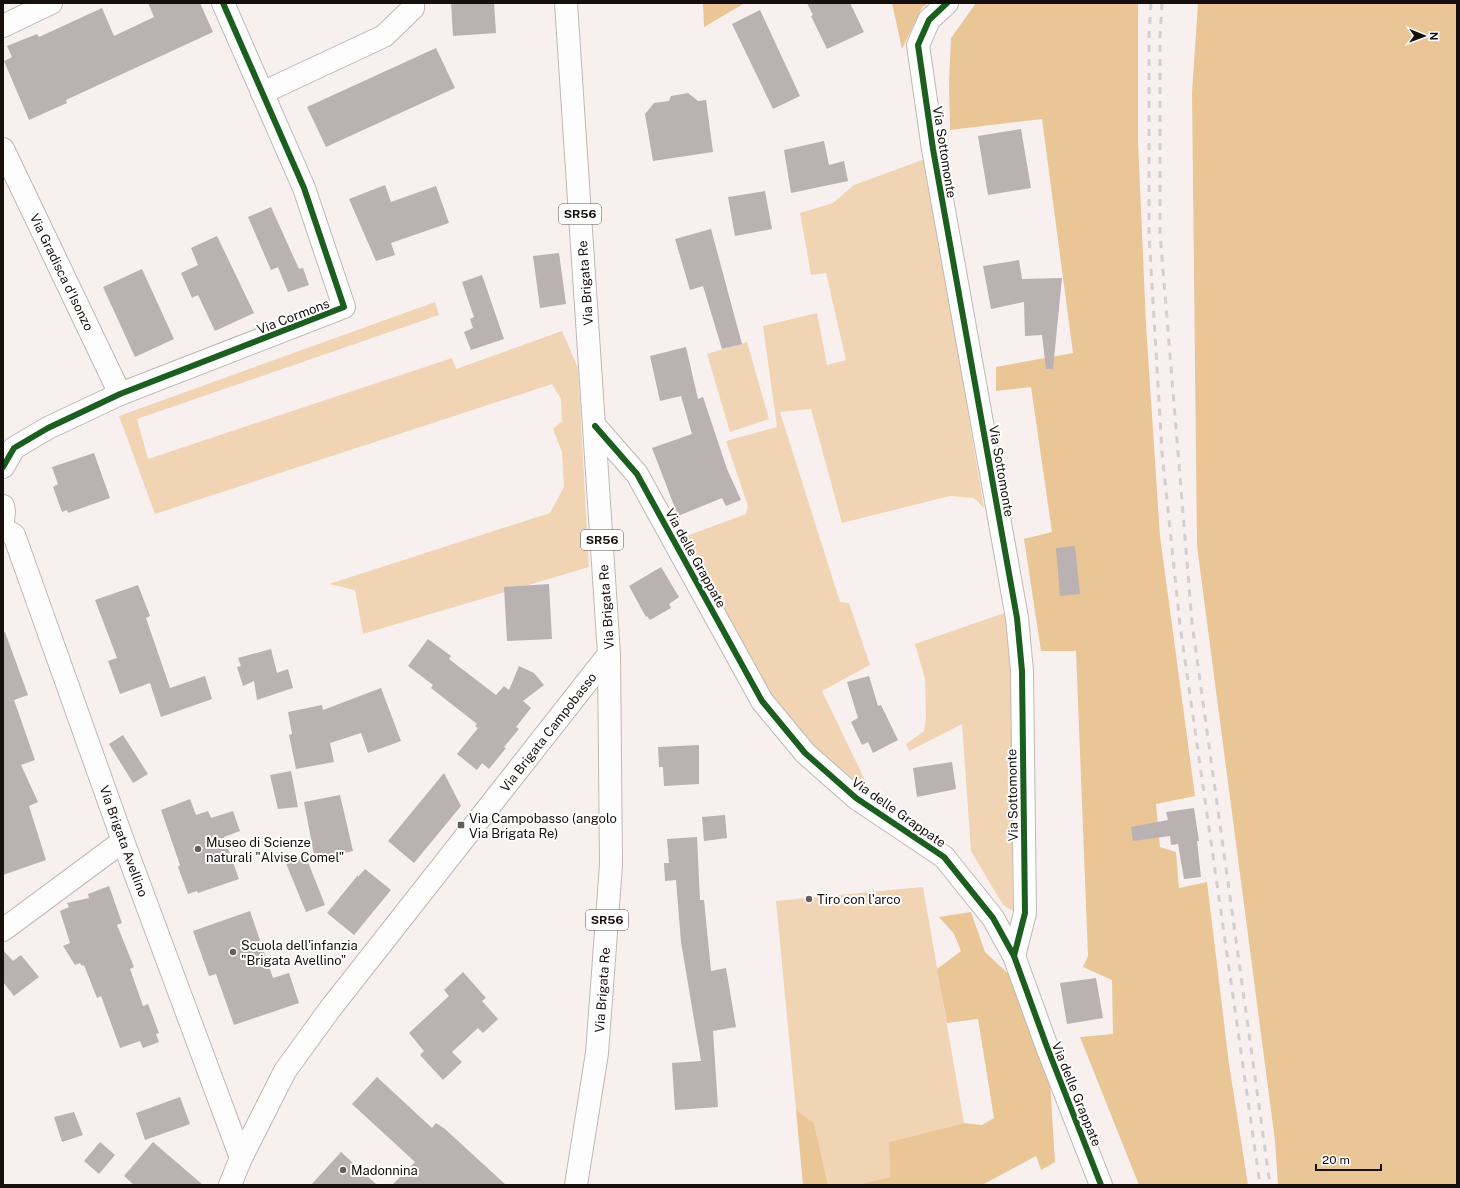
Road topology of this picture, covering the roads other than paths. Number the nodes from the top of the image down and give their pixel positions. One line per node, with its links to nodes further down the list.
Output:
1 (51, 3): 6 (street)
2 (223, 3): 7 (street, Via Cormons)
3 (413, 3): 7 (street)
4 (566, 3): 10 (street, Via Brigata Re / SR56)
5 (947, 3): 18 (street, Via Sottomonte)
6 (3, 26)
7 (262, 93): 9 (street, Via Cormons)
8 (3, 149): 9 (street, Via Gradisca d'Isonzo)
9 (120, 394): 11 (street, Via Cormons)
10 (595, 426): 15 (street, Via Brigata Re / SR56); 18 (street, Via delle Grappate)
11 (3, 467)
12 (3, 506): 13 (street)
13 (3, 521)
14 (3, 529): 16 (street, Via Brigata Avellino)
15 (609, 654): 19 (street, Via Brigata Campobasso); 21 (street, Via Brigata Re / SR56)
16 (123, 841): 17 (street); 19 (street, Via Brigata Avellino)
17 (3, 930)
18 (1014, 956): 22 (street, Via delle Grappate)
19 (241, 1158): 20 (street, Via Brigata Campobasso)
20 (230, 1185)
21 (576, 1185)
22 (1101, 1185)

